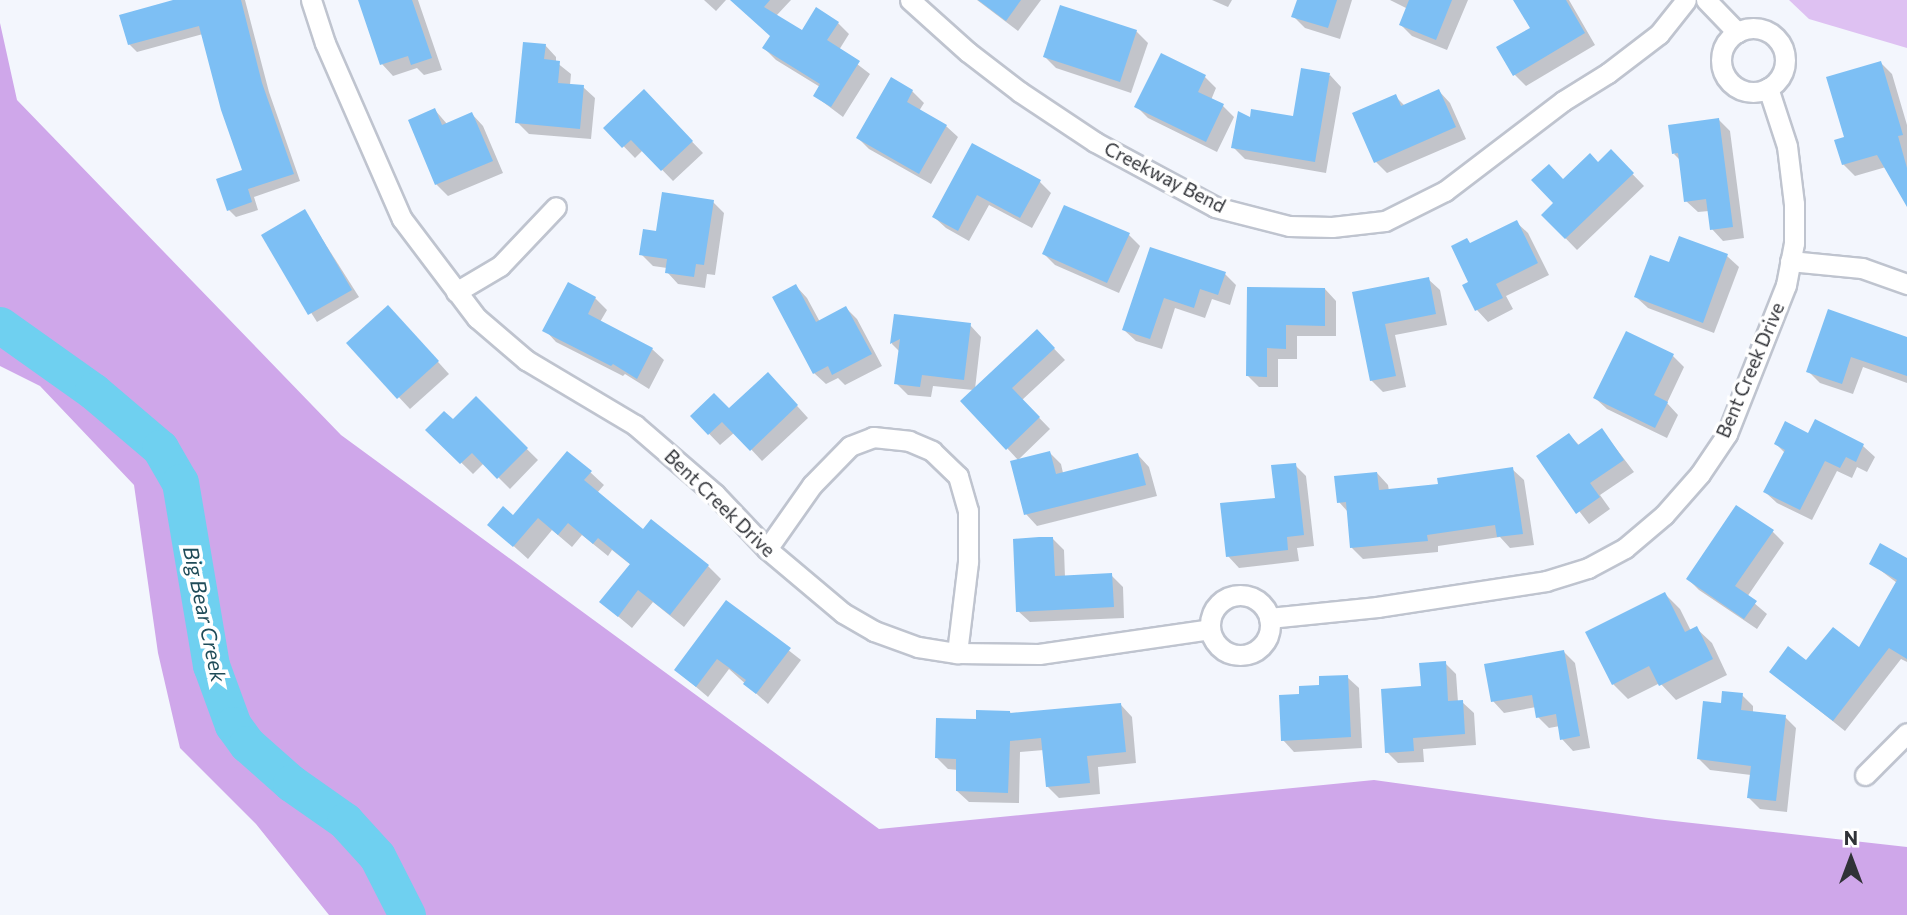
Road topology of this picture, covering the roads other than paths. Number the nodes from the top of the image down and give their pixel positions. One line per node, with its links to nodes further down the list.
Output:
1 (311, 0): 10 (street, Bent Creek Drive)
2 (910, 0): 3 (street, Creekway Bend)
3 (1686, 0)
4 (1706, 0): 5 (street)
5 (1737, 32): 6 (street); 6 (street)
6 (1768, 88): 8 (street, Bent Creek Drive)
7 (556, 207): 10 (street)
8 (1790, 261): 9 (street); 12 (street, Bent Creek Drive)
9 (1907, 284)
10 (456, 292): 11 (street, Bent Creek Drive)
11 (767, 549): 14 (street, Bent Creek Drive); 14 (street)
12 (1269, 618): 13 (street); 13 (street)
13 (1210, 629): 14 (street, Bent Creek Drive)
14 (957, 653)
15 (1907, 733): 16 (street)
16 (1865, 775)

